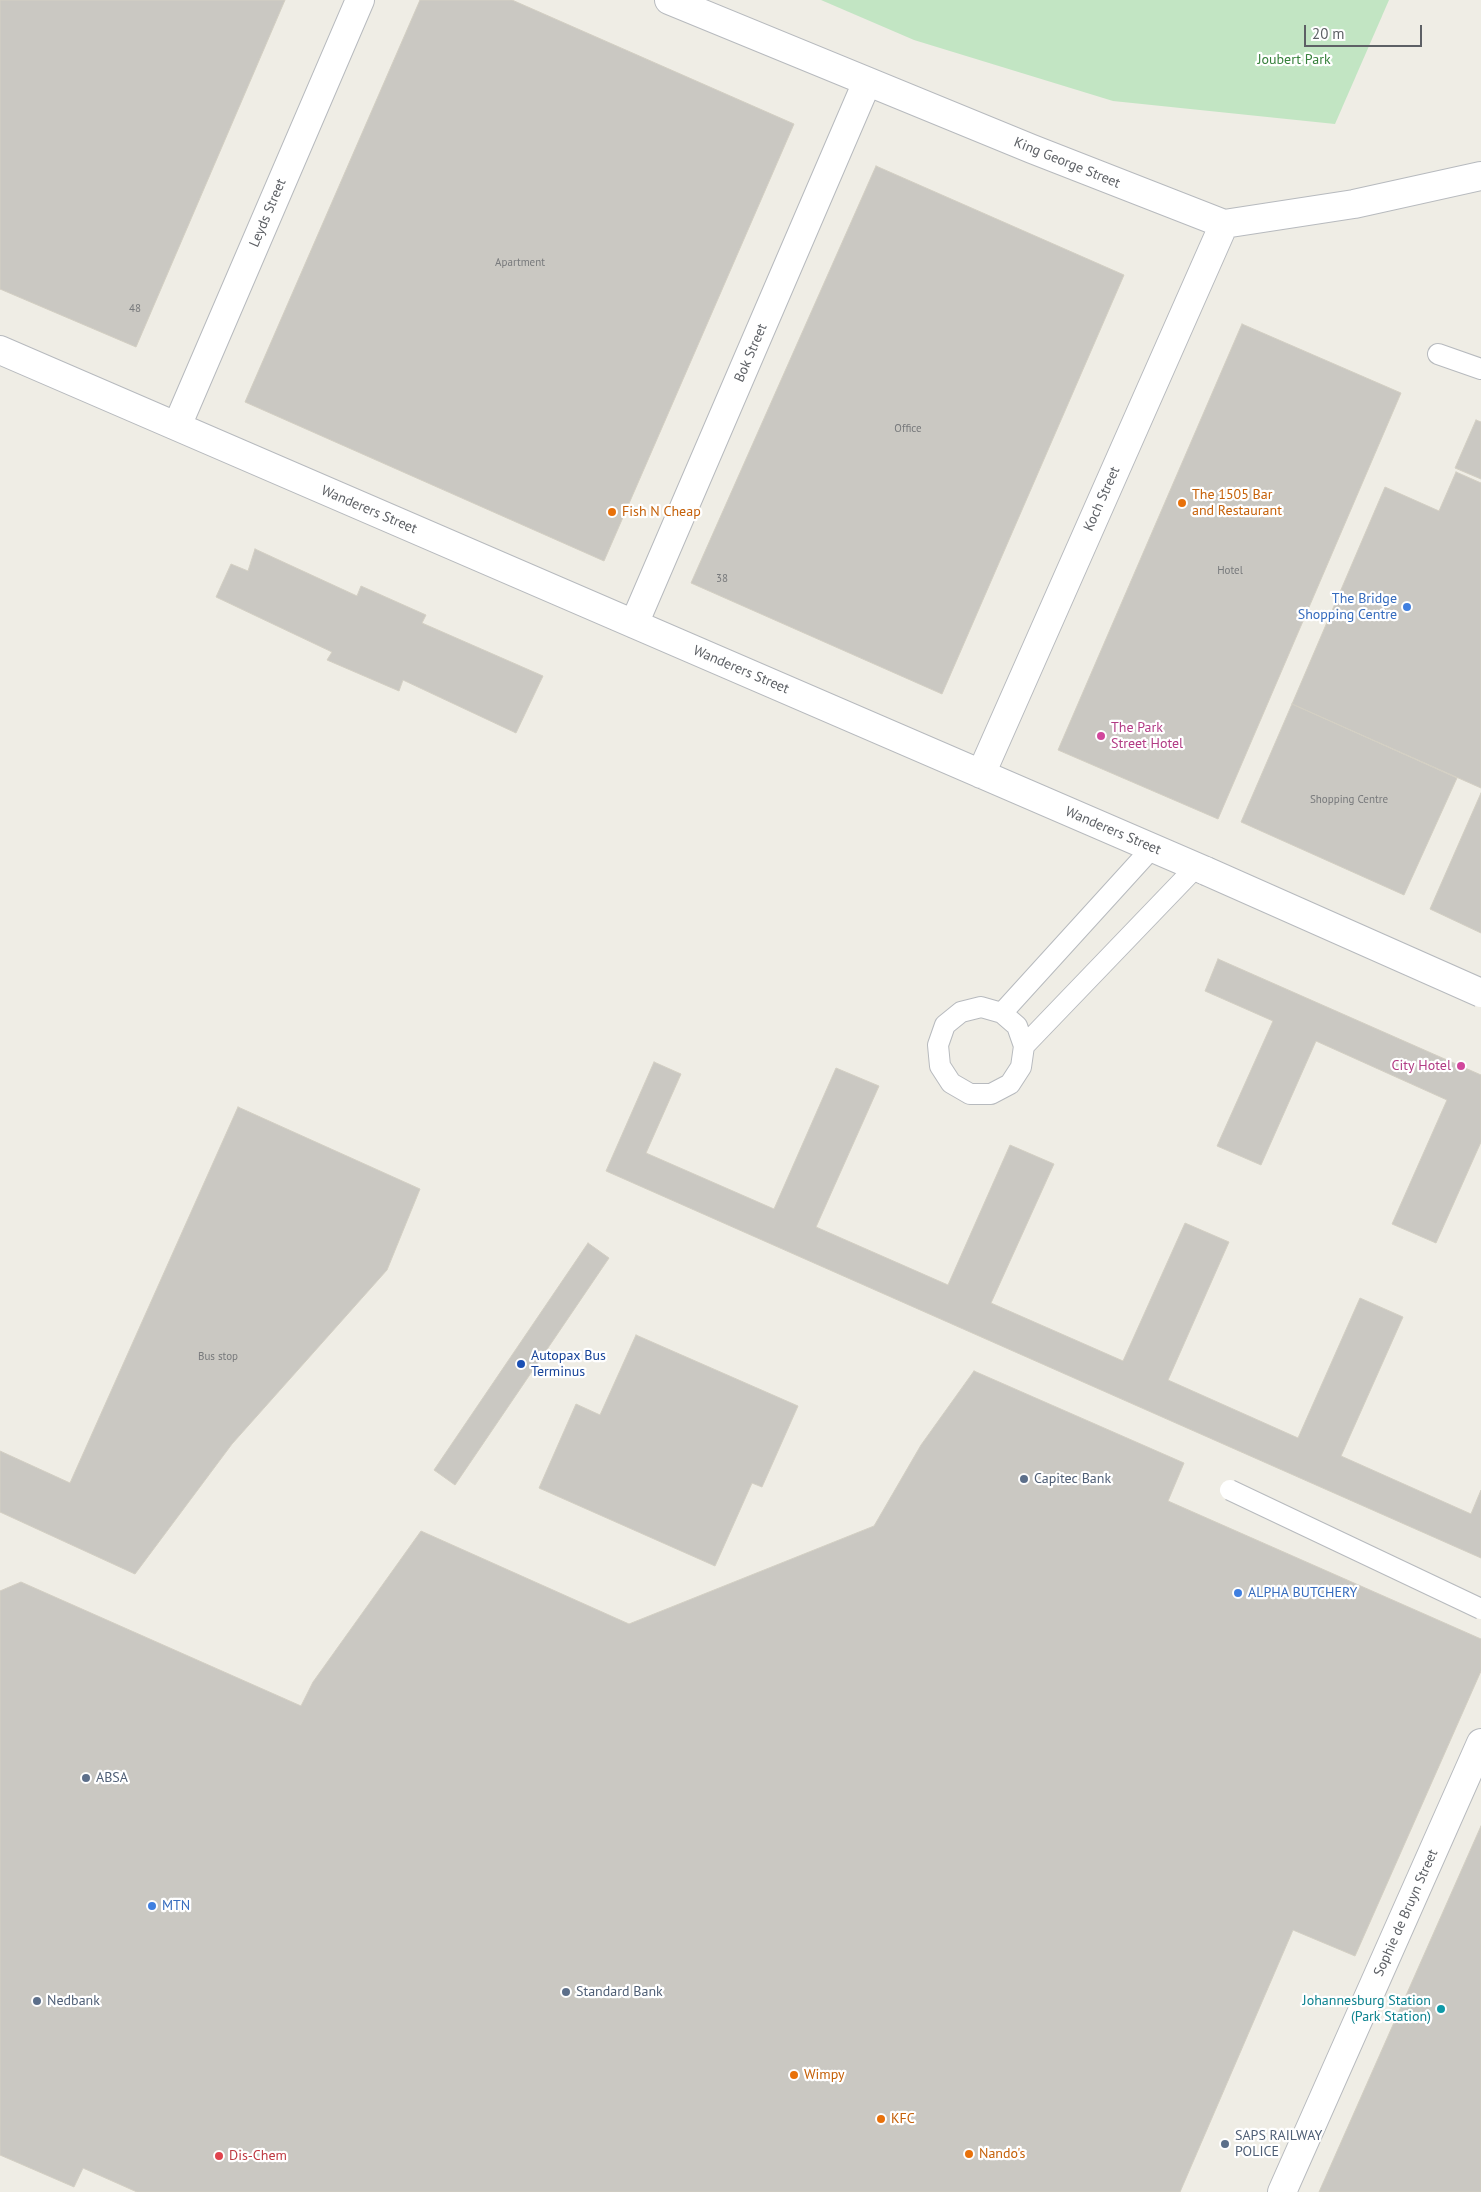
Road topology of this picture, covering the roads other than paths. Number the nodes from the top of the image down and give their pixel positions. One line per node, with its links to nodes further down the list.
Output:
1 (360, 0): 9 (street, Leyds Street)
2 (669, 0): 3 (street, King George Street)
3 (867, 82): 5 (street, King George Street); 10 (street, Bok Street)
4 (1481, 176): 5 (street)
5 (1224, 224): 11 (street, Koch Street)
6 (0, 350): 9 (street, Wanderers Street)
7 (1438, 354): 8 (lane)
8 (1481, 370)
9 (177, 426): 10 (street, Wanderers Street)
10 (634, 624): 11 (street, Wanderers Street)
11 (981, 774): 12 (street, Wanderers Street)
12 (1152, 848): 13 (street, Wanderers Street); 15 (lane)
13 (1201, 869): 14 (street, Wanderers Street, bridge); 16 (lane)
14 (1481, 993)
15 (1002, 1012): 16 (lane); 16 (lane)
16 (1024, 1046)
17 (1230, 1490): 18 (lane, bridge)
18 (1481, 1609)
19 (1481, 1743): 20 (street, Sophie de Bruyn Street)
20 (1282, 2192)

